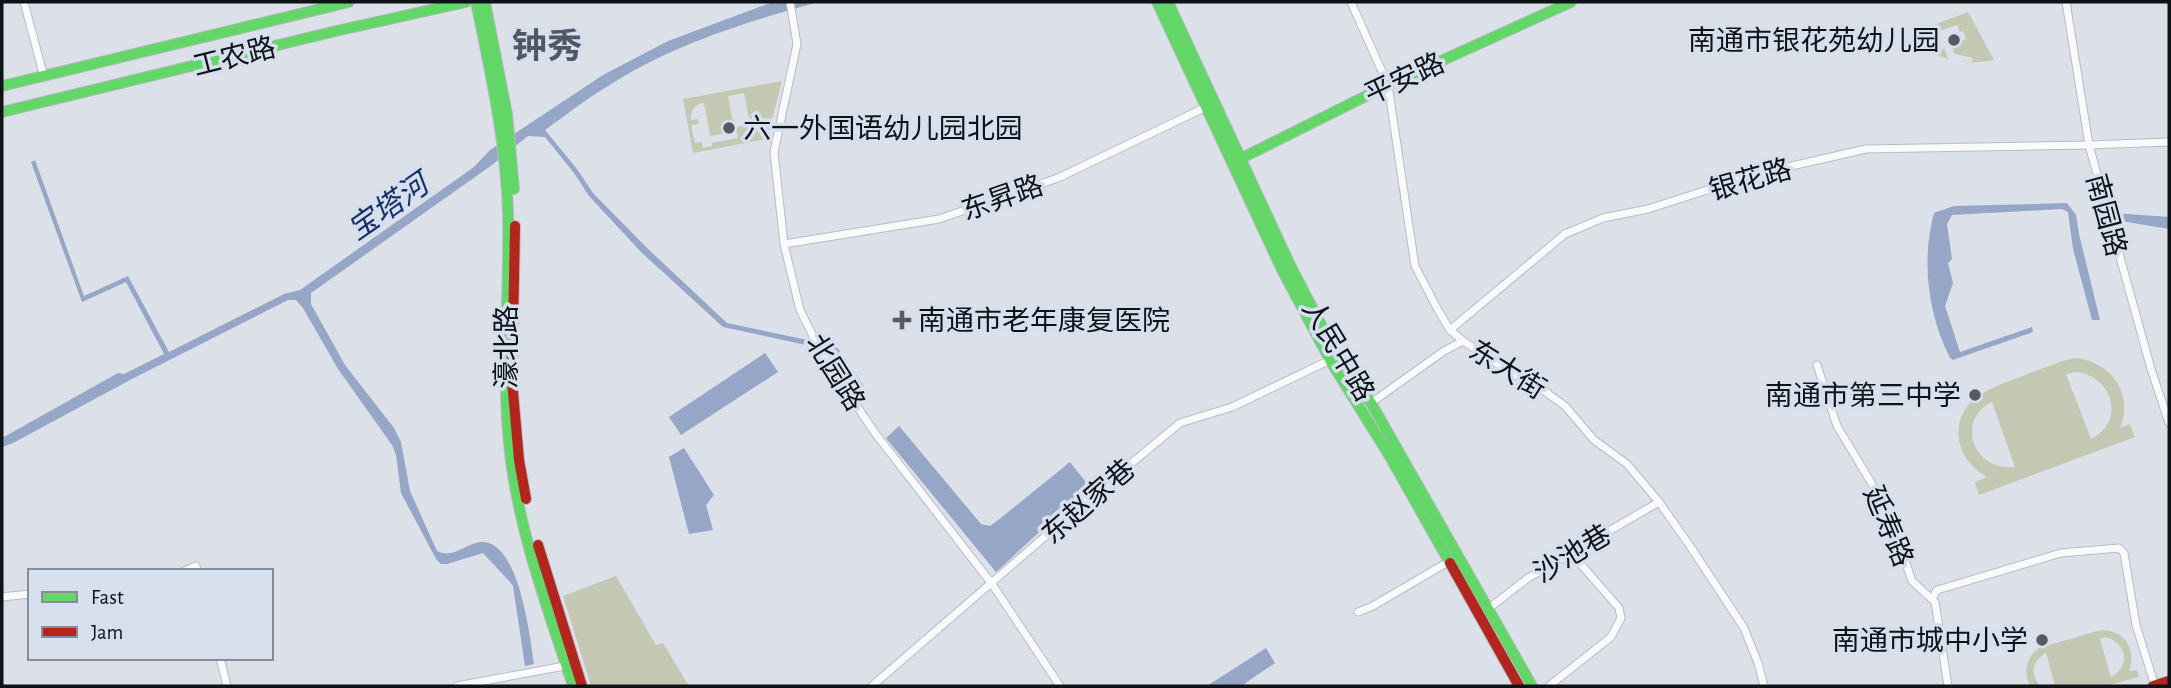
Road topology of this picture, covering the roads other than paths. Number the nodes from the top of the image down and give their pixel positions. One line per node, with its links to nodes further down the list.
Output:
1 (24, 2): 13 (street)
2 (349, 2): 12 (main road, 工农路)
3 (466, 2): 17 (main road, 工农路)
4 (476, 2): 18 (main road, 濠北路)
5 (485, 2): 18 (main road, 濠北路)
6 (790, 2): 22 (street, 北园路)
7 (1157, 2): 16 (main road, 人民中路)
8 (1168, 2): 21 (main road, 人民中路)
9 (1351, 2): 14 (street, 东大街)
10 (1571, 2): 14 (main road, 平安路)
11 (2066, 2): 20 (street, 南园路)
12 (319, 5): 13 (main road, 工农路)
13 (44, 76): 15 (main road, 工农路)
14 (1388, 85): 21 (main road, 平安路); 23 (street, 东大街)
15 (2, 86)
16 (1206, 107): 22 (street, 东昇路); 25 (main road, 人民中路)
17 (2, 112)
18 (505, 128): 39 (main road, 濠北路)
19 (2169, 142): 20 (street, 银花路)
20 (2089, 145): 23 (street, 银花路); 28 (street, 南园路)
21 (1240, 159): 27 (main road, 人民中路)
22 (784, 244): 32 (street, 北园路)
23 (1450, 330): 24 (street, 东大街)
24 (1463, 341): 27 (street); 29 (street, 东大街)
25 (1329, 359): 31 (main road, 人民中路); 32 (street, 东赵家巷)
26 (1817, 365): 35 (street, 延寿路)
27 (1371, 403): 36 (main road, 人民中路)
28 (2169, 424)
29 (1659, 502): 30 (street, 沙池巷); 50 (street, 东大街)
30 (1571, 553): 36 (street, 沙池巷); 49 (street)
31 (1448, 562): 37 (street); 47 (main road, 人民中路)
32 (992, 584): 45 (street, 东赵家巷); 46 (street, 北园路)
33 (28, 594): 34 (street)
34 (2, 597)
35 (1933, 597): 51 (street, 延寿路); 52 (street)
36 (1488, 610): 48 (main road, 人民中路)
37 (1358, 612)
38 (220, 660): 41 (street)
39 (571, 665): 42 (street); 43 (main road, 濠北路); 44 (main road, 濠北路)
40 (2169, 681): 52 (main road)
41 (227, 686)
42 (457, 686)
43 (573, 686)
44 (582, 686)
45 (872, 686)
46 (1060, 686)
47 (1518, 686)
48 (1532, 686)
49 (1549, 686)
50 (1764, 686)
51 (1948, 686)
52 (2154, 686)

